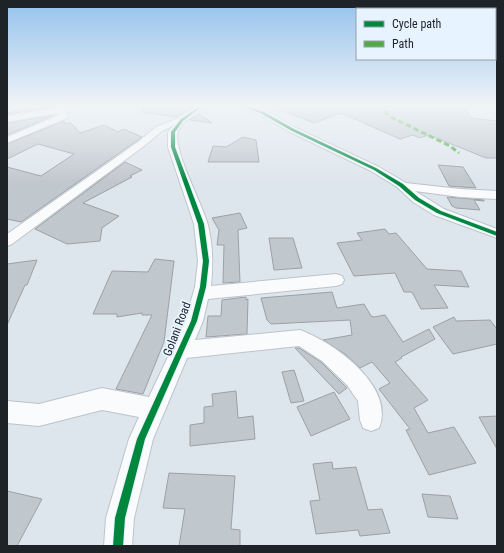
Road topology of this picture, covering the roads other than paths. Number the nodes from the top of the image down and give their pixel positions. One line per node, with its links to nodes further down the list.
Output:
1 (29, 131): 5 (street)
2 (156, 131): 9 (street, Golani Road)
3 (174, 131): 11 (street, Golani Road)
4 (296, 131): 6 (street)
5 (7, 140)
6 (401, 185): 7 (street); 8 (street)
7 (497, 194)
8 (497, 234)
9 (7, 241)
10 (336, 280): 11 (street)
11 (201, 293): 12 (street, Golani Road)
12 (181, 350): 13 (street, Golani Road); 15 (street)
13 (154, 409): 14 (street); 16 (street, Golani Road)
14 (7, 412)
15 (371, 420)
16 (118, 546)

